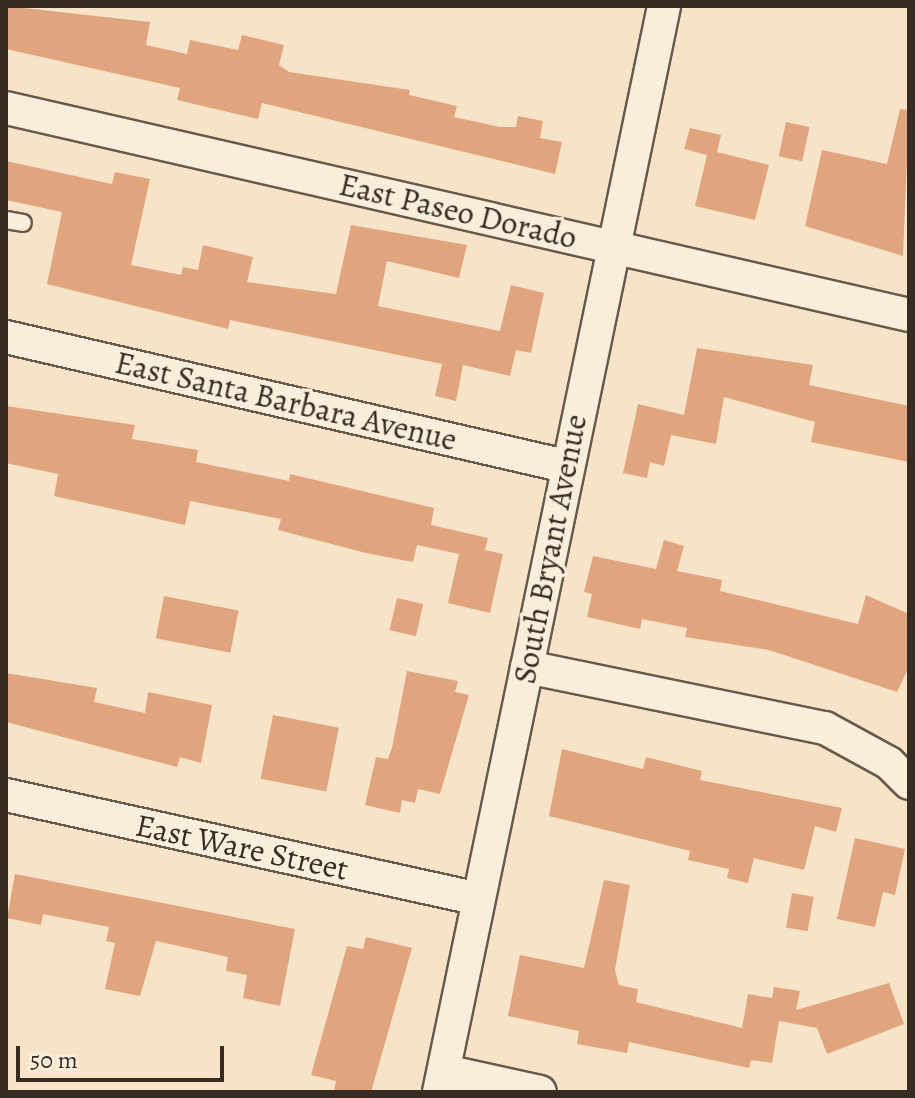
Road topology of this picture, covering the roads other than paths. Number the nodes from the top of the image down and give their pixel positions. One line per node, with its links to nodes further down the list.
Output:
1 (664, 6): 3 (street, South Bryant Avenue)
2 (6, 108): 3 (street, East Paseo Dorado)
3 (612, 246): 4 (street, East Paseo Dorado); 6 (street, South Bryant Avenue)
4 (909, 315)
5 (6, 337): 6 (street, East Santa Barbara Avenue)
6 (565, 466): 7 (street, South Bryant Avenue)
7 (527, 667): 8 (street); 10 (street, South Bryant Avenue)
8 (909, 783)
9 (6, 795): 10 (street, East Ware Street)
10 (478, 899): 11 (street, South Bryant Avenue)
11 (441, 1081): 12 (street)
12 (540, 1092)

